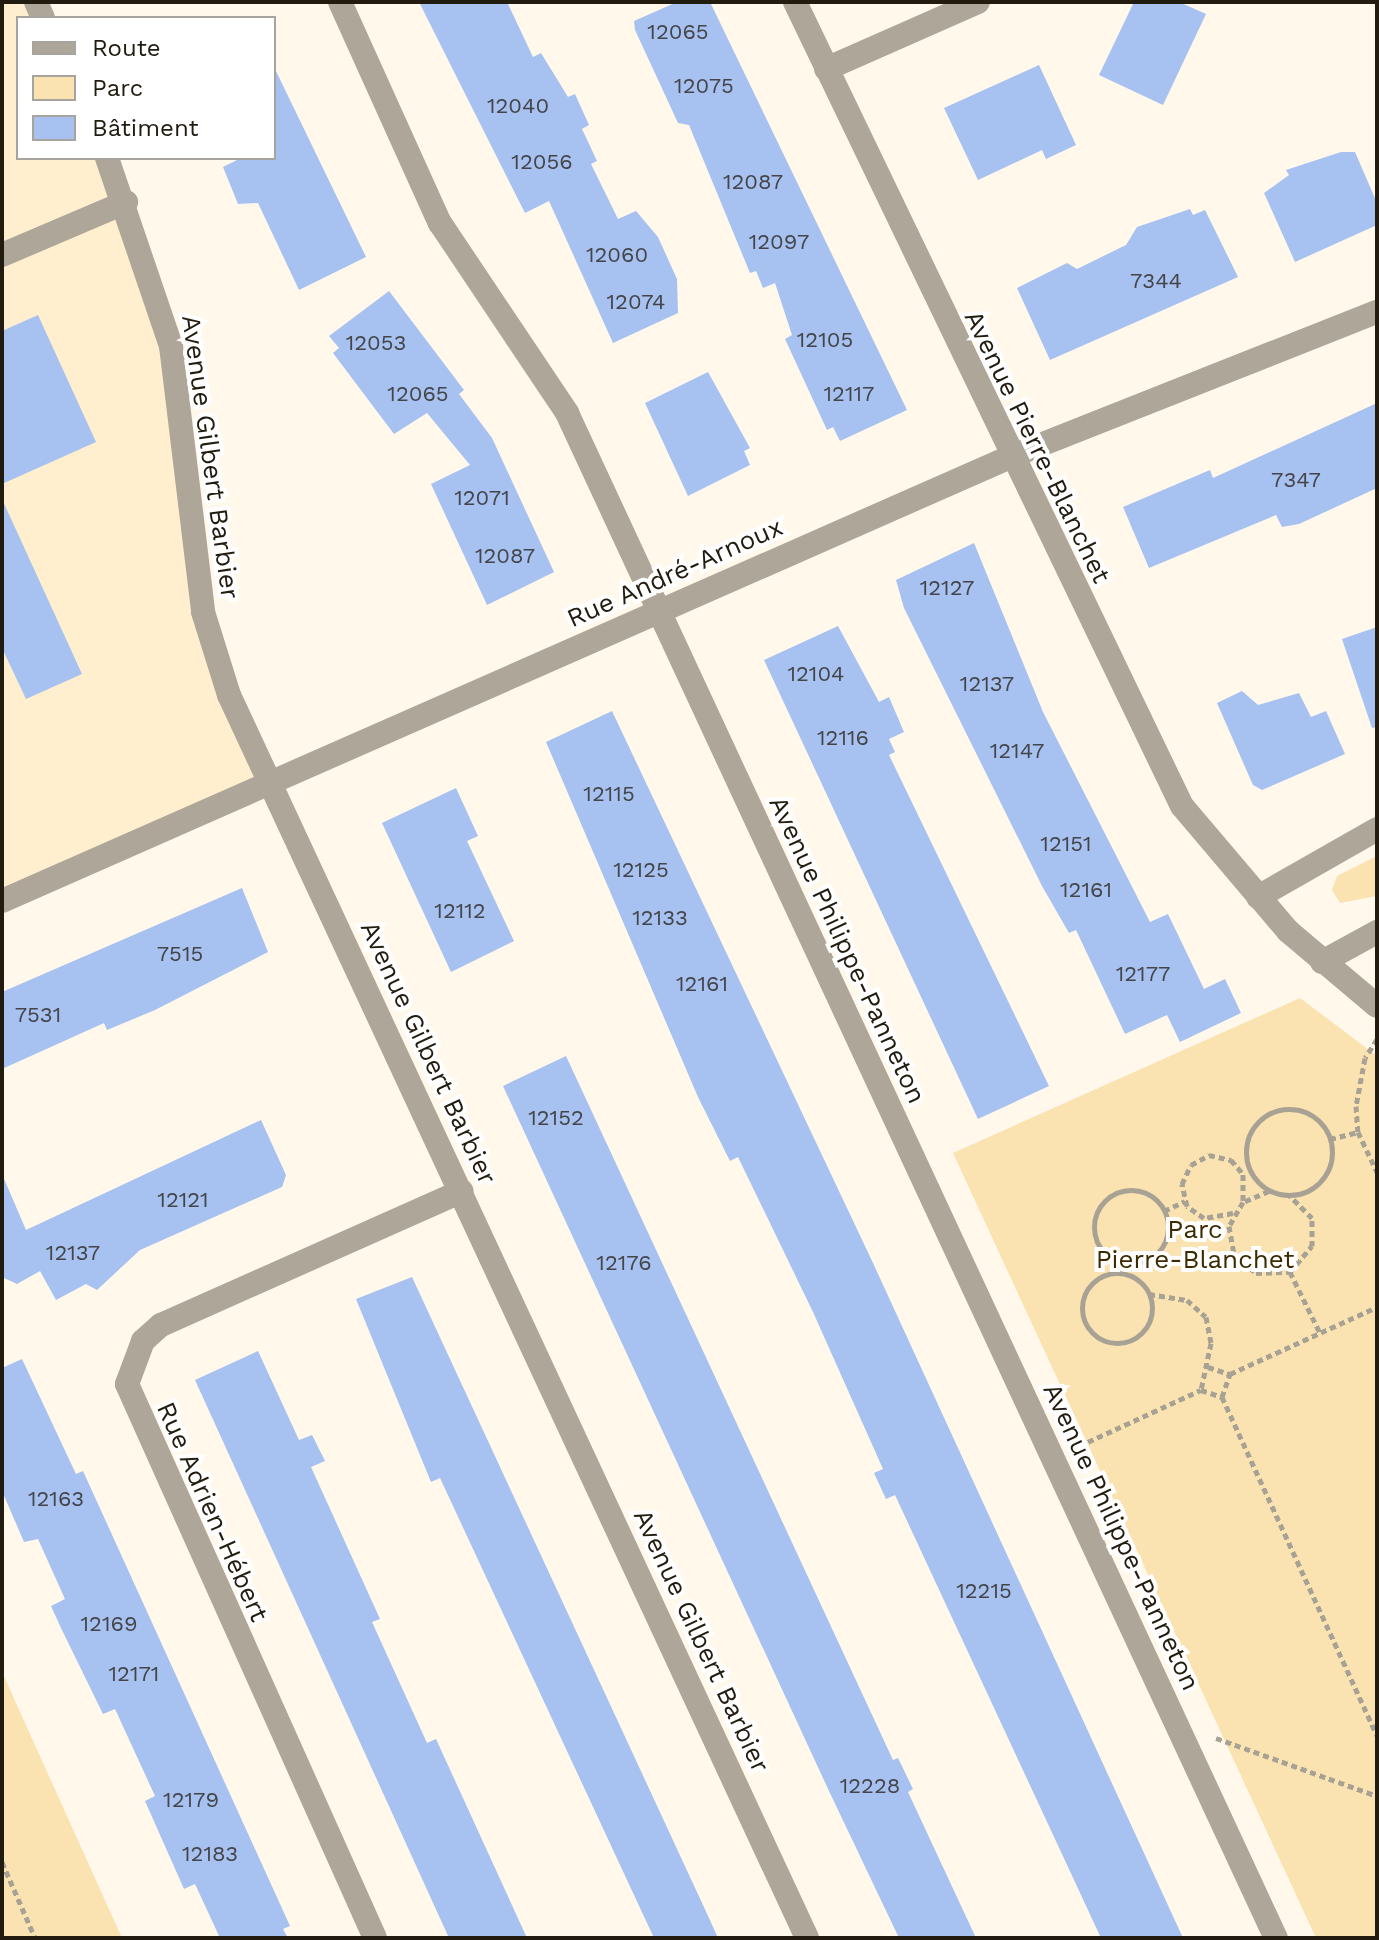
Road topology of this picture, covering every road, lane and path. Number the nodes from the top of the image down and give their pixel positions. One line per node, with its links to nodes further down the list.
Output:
1 (340, 2): 10 (street, Avenue Philippe-Panneton)
2 (795, 2): 4 (street, Avenue Pierre-Blanchet)
3 (978, 2): 4 (street)
4 (826, 69): 9 (street, Avenue Pierre-Blanchet)
5 (108, 160): 6 (street, Avenue Gilbert Barbier)
6 (126, 202): 7 (street); 11 (street, Avenue Gilbert Barbier)
7 (2, 255)
8 (1377, 312): 9 (street, Rue André-Arnoux)
9 (1010, 457): 10 (street, Rue André-Arnoux); 13 (street, Avenue Pierre-Blanchet)
10 (658, 611): 11 (street, Rue André-Arnoux); 41 (street, Avenue Philippe-Panneton)
11 (272, 784): 14 (street, Rue André-Arnoux); 24 (street, Avenue Gilbert Barbier)
12 (1377, 829): 13 (street)
13 (1258, 897): 16 (street, Avenue Pierre-Blanchet)
14 (2, 901)
15 (1377, 932): 16 (street)
16 (1322, 962): 17 (street, Avenue Pierre-Blanchet)
17 (1377, 1006)
18 (1377, 1039): 19 (path)
19 (1358, 1132): 20 (path); 23 (path)
20 (1330, 1139): 21 (path); 26 (path)
21 (1247, 1151): 22 (path); 25 (path)
22 (1231, 1160): 27 (path); 28 (path)
23 (1377, 1172)
24 (462, 1191): 47 (street, Rue Adrien-Hébert); 48 (street, Avenue Gilbert Barbier)
25 (1269, 1191): 26 (path); 28 (path)
26 (1290, 1195): 32 (path)
27 (1185, 1201): 29 (path); 30 (path)
28 (1243, 1202): 30 (path)
29 (1164, 1211): 31 (path); 31 (path)
30 (1234, 1213): 32 (path)
31 (1126, 1263): 33 (path)
32 (1290, 1272): 36 (path)
33 (1124, 1273): 34 (path); 34 (path)
34 (1149, 1294): 37 (path)
35 (1377, 1307): 36 (path)
36 (1320, 1333): 38 (path)
37 (1208, 1367): 38 (path); 39 (path)
38 (1230, 1374): 40 (path)
39 (1201, 1390): 40 (path); 41 (path)
40 (1222, 1397): 43 (path)
41 (1053, 1458): 42 (street, Avenue Philippe-Panneton)
42 (1178, 1725): 44 (path); 49 (street, Avenue Philippe-Panneton)
43 (1377, 1735)
44 (1377, 1796)
45 (2, 1862): 46 (path)
46 (35, 1938)
47 (375, 1938)
48 (807, 1938)
49 (1276, 1938)

